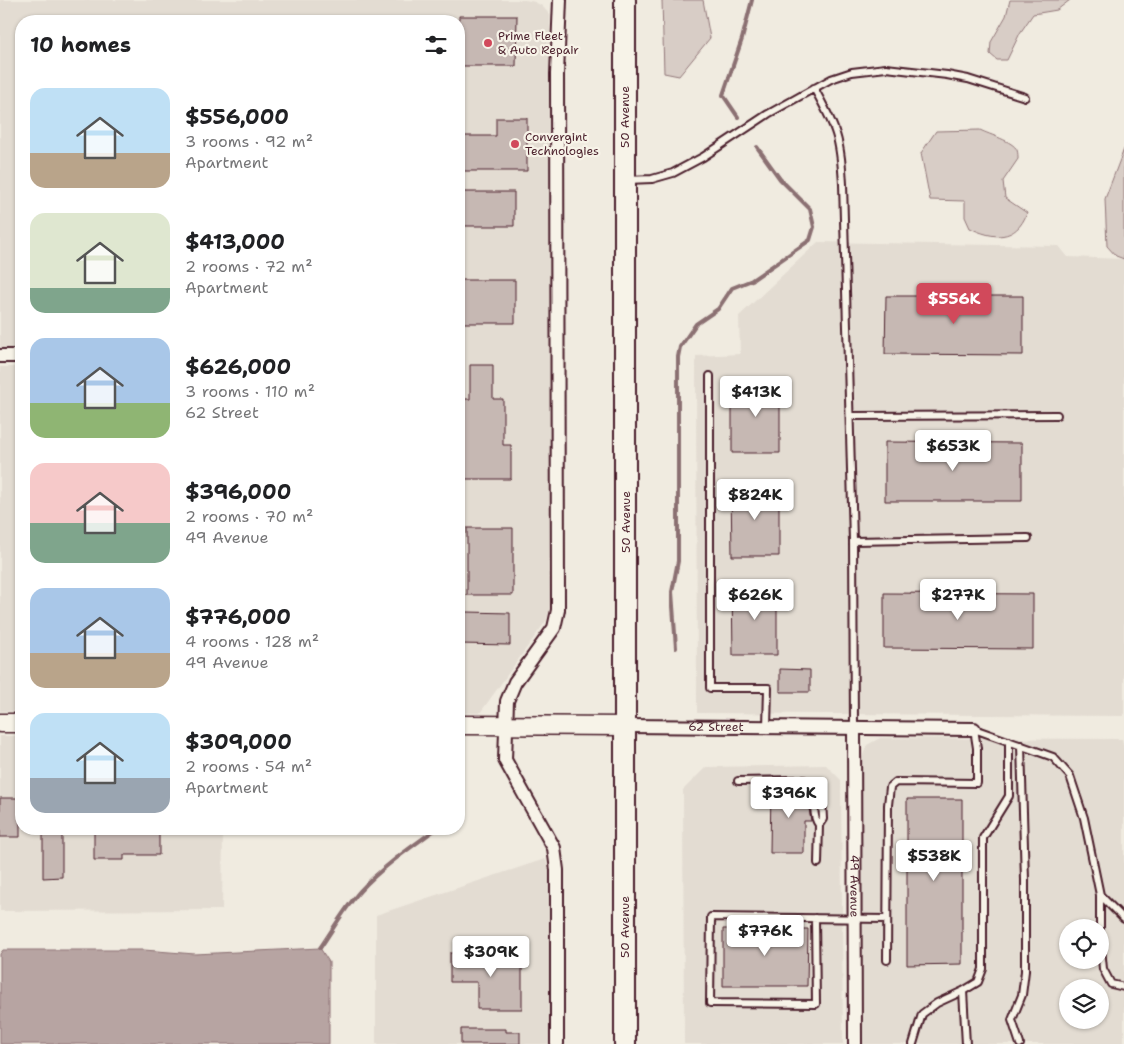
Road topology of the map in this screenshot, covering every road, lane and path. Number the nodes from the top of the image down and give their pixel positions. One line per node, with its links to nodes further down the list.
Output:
1 (560, 0): 16 (street)
2 (625, 0): 5 (main road, 50 Avenue)
3 (814, 88): 4 (lane); 5 (lane); 10 (lane)
4 (1025, 97)
5 (625, 180): 17 (main road, 50 Avenue)
6 (0, 356): 7 (street)
7 (15, 356)
8 (710, 376): 18 (lane)
9 (1056, 415): 10 (lane)
10 (850, 416): 12 (lane)
11 (1028, 538): 12 (lane)
12 (853, 541): 19 (lane)
13 (0, 723): 14 (main road)
14 (15, 723)
15 (465, 725): 16 (main road, 62 Street)
16 (506, 726): 17 (main road, 62 Street); 35 (street)
17 (626, 726): 18 (street, 62 Street); 36 (main road, 50 Avenue)
18 (767, 727): 19 (street, 62 Street)
19 (854, 727): 20 (street, 62 Street); 27 (street, 49 Avenue)
20 (974, 729): 21 (lane); 28 (lane)
21 (1009, 741): 22 (lane); 34 (lane)
22 (1020, 745): 25 (lane); 40 (lane)
23 (738, 781): 24 (lane)
24 (818, 863)
25 (1100, 895): 29 (lane); 30 (lane)
26 (815, 918): 26 (lane); 27 (lane)
27 (854, 918): 28 (lane); 37 (street, 49 Avenue)
28 (887, 919): 31 (lane)
29 (1100, 919)
30 (1124, 919)
31 (886, 960)
32 (1103, 969): 33 (lane)
33 (1124, 987)
34 (963, 991): 38 (lane); 39 (lane)
35 (557, 1044)
36 (624, 1044)
37 (855, 1044)
38 (914, 1044)
39 (966, 1044)
40 (1020, 1044): 41 (lane)
41 (1025, 1044)

